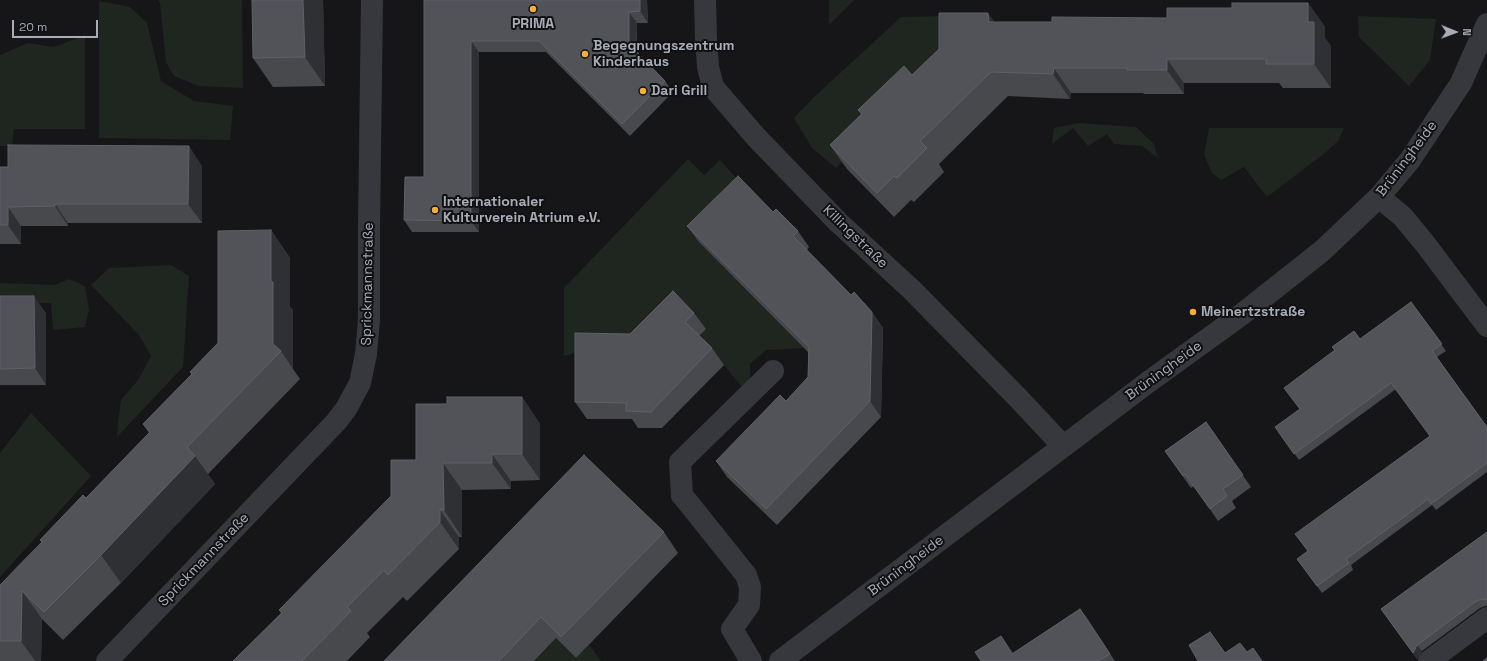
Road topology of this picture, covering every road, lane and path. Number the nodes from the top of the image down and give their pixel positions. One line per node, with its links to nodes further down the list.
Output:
1 (372, 0): 9 (street, Sprickmannstraße)
2 (705, 0): 7 (street, Killingstraße)
3 (1487, 24): 4 (street, Brüningheide)
4 (1379, 197): 5 (street); 7 (street, Brüningheide)
5 (1487, 326)
6 (773, 371): 10 (street)
7 (1063, 446): 11 (street, Brüningheide)
8 (1487, 618): 12 (street)
9 (107, 661)
10 (751, 661)
11 (780, 661)
12 (1430, 661)

